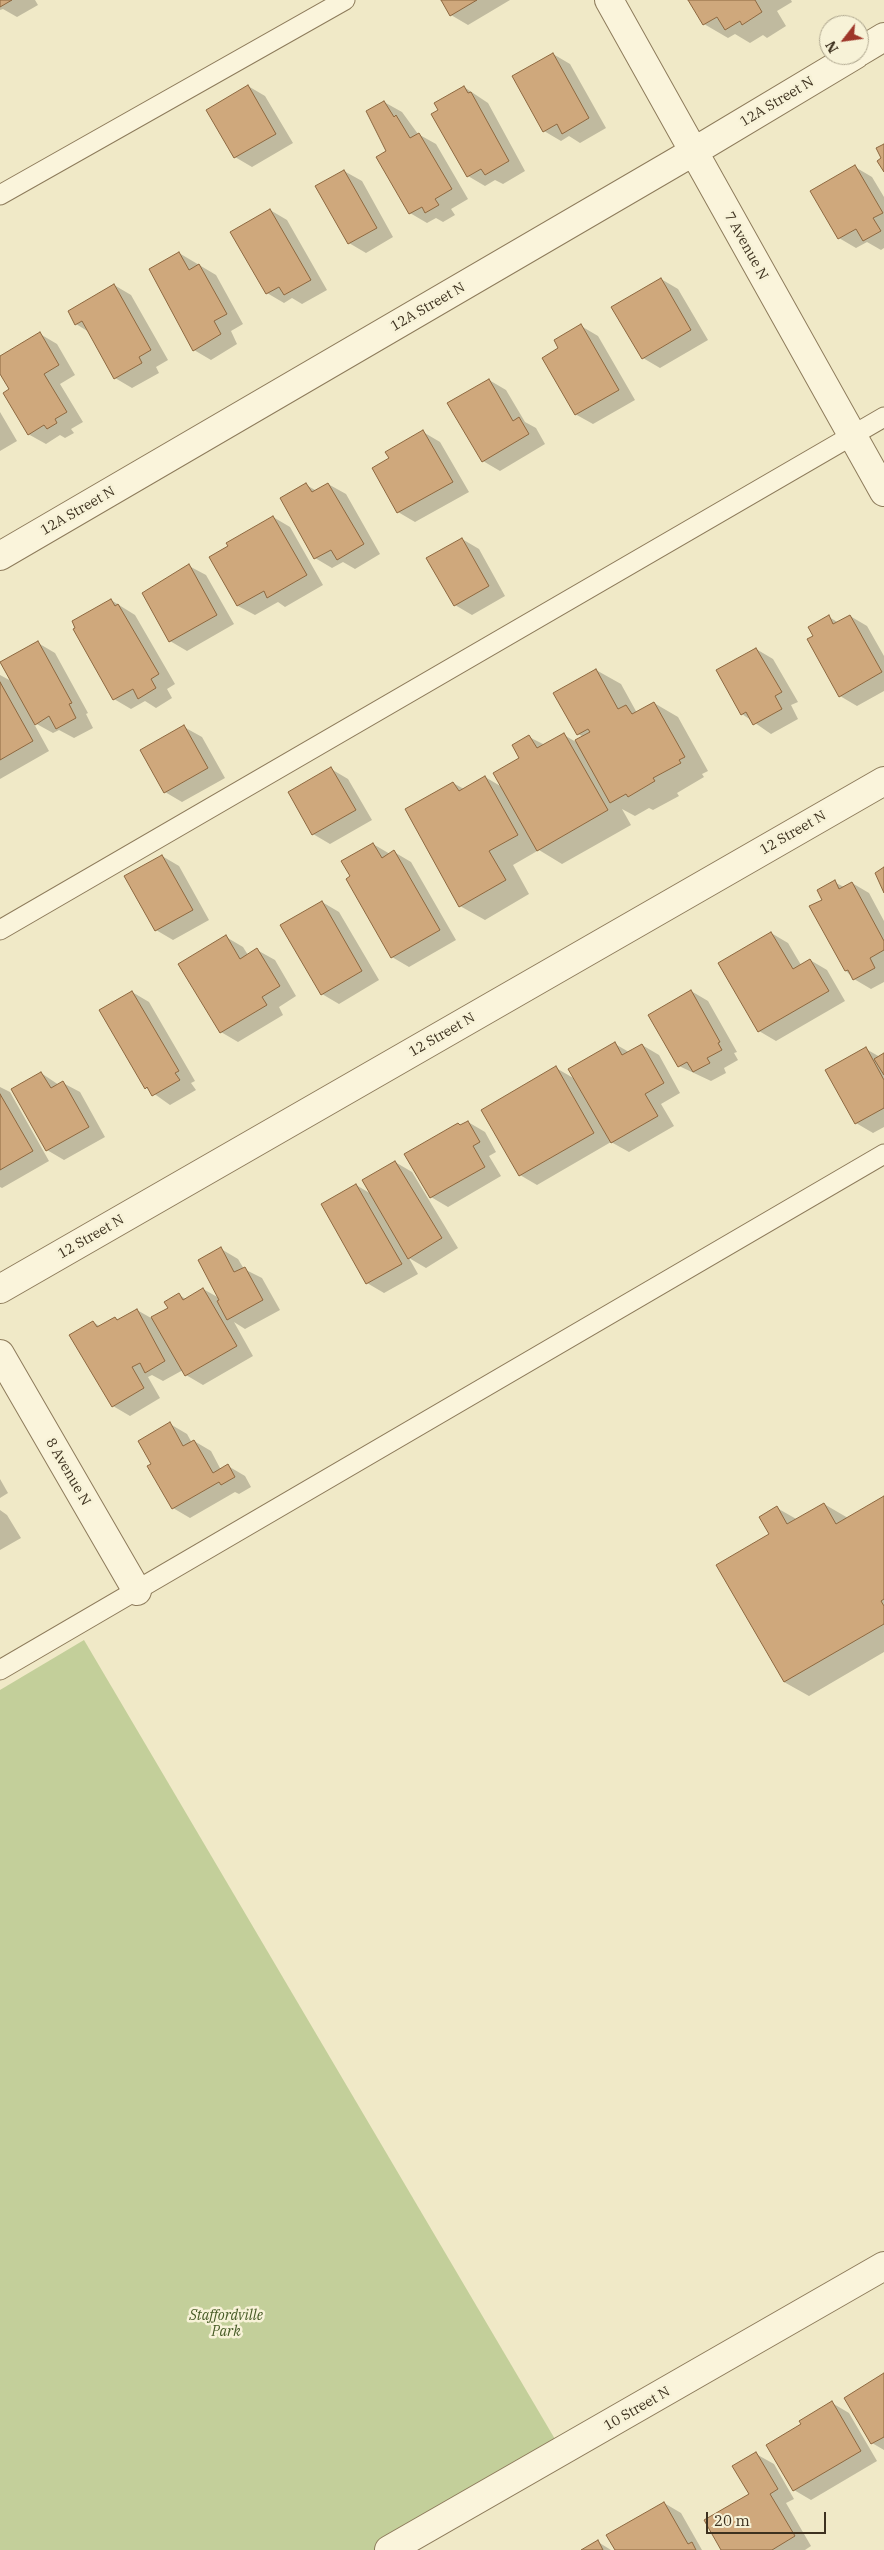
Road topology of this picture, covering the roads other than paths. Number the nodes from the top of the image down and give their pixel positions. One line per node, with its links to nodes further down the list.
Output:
1 (345, 0): 7 (lane)
2 (609, 0): 6 (street, 7 Avenue N)
3 (884, 37): 4 (street)
4 (869, 46)
5 (838, 65): 6 (street, 12A Street N)
6 (693, 152): 9 (street, 7 Avenue N); 11 (street, 12A Street N)
7 (0, 195)
8 (884, 417): 9 (lane)
9 (852, 435): 10 (street, 7 Avenue N); 13 (lane)
10 (884, 492)
11 (0, 556)
12 (884, 781): 15 (street, 12 Street N)
13 (0, 930)
14 (884, 1154): 17 (lane)
15 (0, 1289)
16 (0, 1354): 17 (street, 8 Avenue N)
17 (137, 1590): 18 (lane)
18 (0, 1670)
19 (884, 2266): 20 (street, 10 Street N)
20 (388, 2550)

